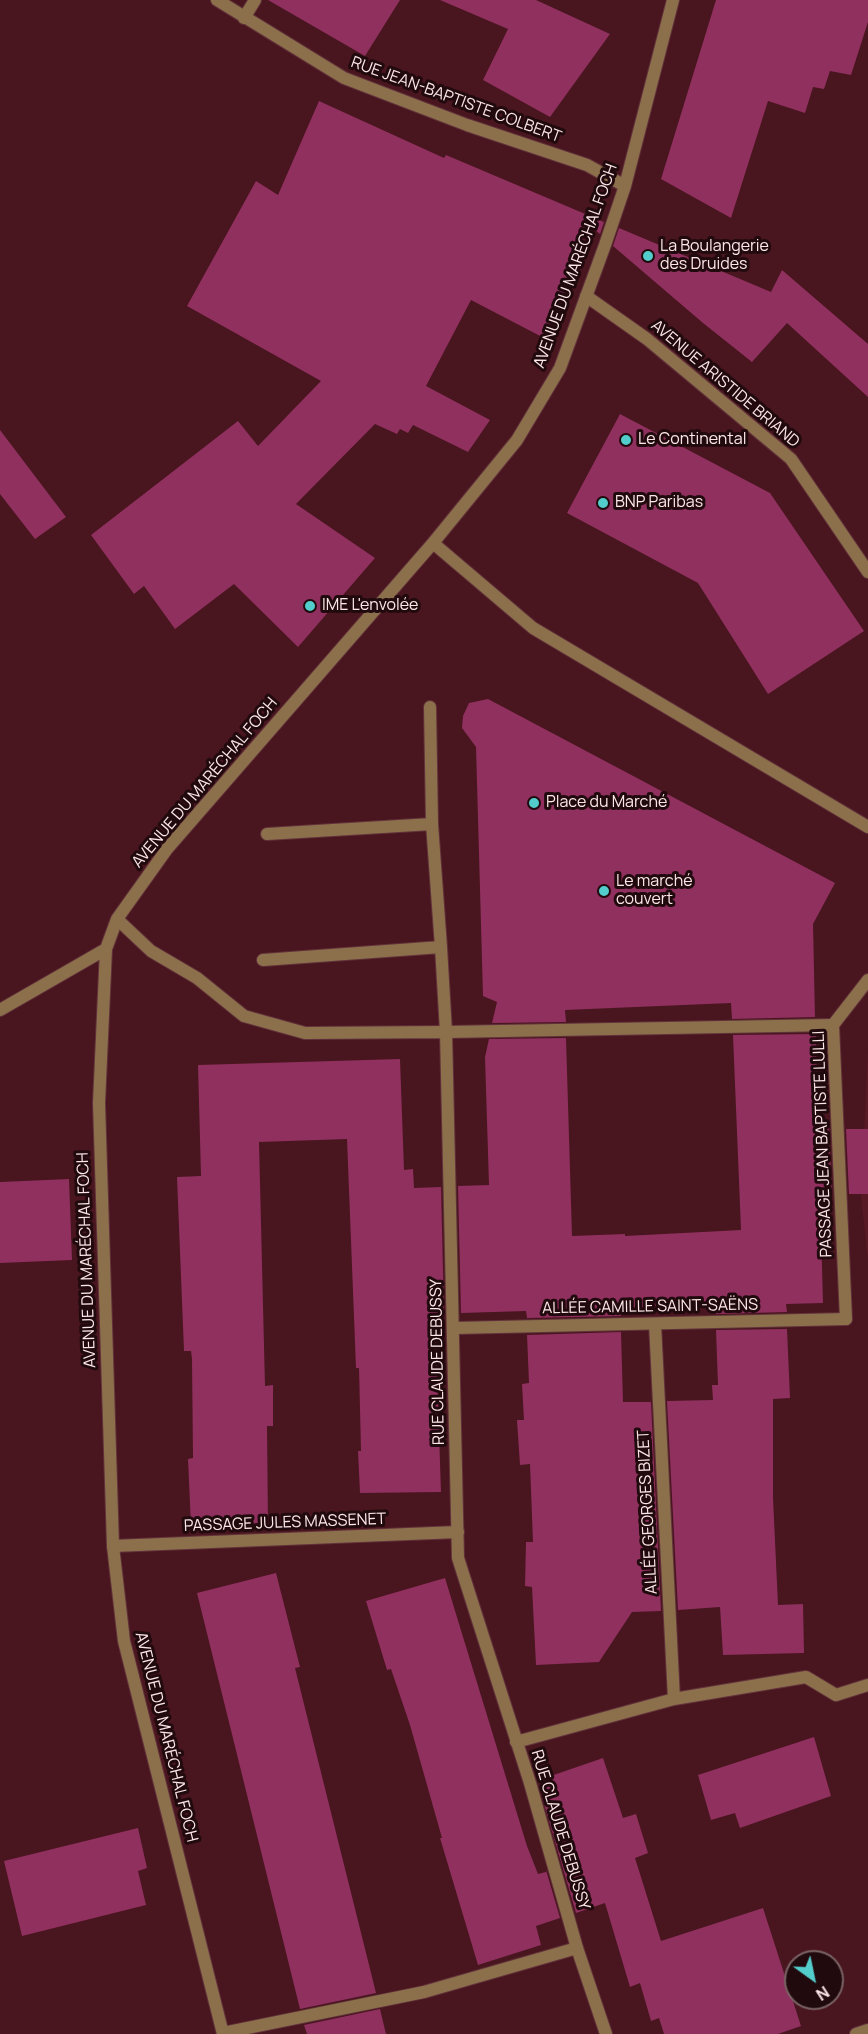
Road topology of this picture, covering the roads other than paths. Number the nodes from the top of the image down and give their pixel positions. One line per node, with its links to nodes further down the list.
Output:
1 (217, 0): 4 (street, RUE JEAN-BAPTISTE COLBERT)
2 (255, 0): 4 (street)
3 (674, 0): 5 (street, AVENUE DU MARÉCHAL FOCH)
4 (244, 18): 5 (street, RUE JEAN-BAPTISTE COLBERT)
5 (625, 186): 6 (street, AVENUE DU MARÉCHAL FOCH)
6 (586, 296): 7 (street, AVENUE DU MARÉCHAL FOCH); 8 (street, AVENUE ARISTIDE BRIAND)
7 (433, 543): 11 (street); 13 (street, AVENUE DU MARÉCHAL FOCH)
8 (868, 572)
9 (430, 707): 10 (street, RUE CLAUDE DEBUSSY)
10 (432, 824): 12 (street); 14 (street, RUE CLAUDE DEBUSSY)
11 (868, 827)
12 (267, 834)
13 (117, 919): 15 (street, AVENUE DU MARÉCHAL FOCH); 20 (street)
14 (441, 947): 16 (street); 20 (street, RUE CLAUDE DEBUSSY)
15 (106, 949): 18 (street); 25 (street, AVENUE DU MARÉCHAL FOCH)
16 (263, 960)
17 (868, 980): 19 (street, PASSAGE JEAN BAPTISTE LULLI)
18 (0, 1010)
19 (833, 1025): 20 (street); 21 (street, PASSAGE JEAN BAPTISTE LULLI)
20 (446, 1032): 23 (street, RUE CLAUDE DEBUSSY)
21 (846, 1319): 22 (street, ALLÉE CAMILLE SAINT-SAËNS)
22 (655, 1324): 23 (street, ALLÉE CAMILLE SAINT-SAËNS); 27 (street, ALLÉE GEORGES BIZET)
23 (455, 1328): 24 (street, RUE CLAUDE DEBUSSY)
24 (458, 1532): 25 (street, PASSAGE JULES MASSENET); 28 (street, RUE CLAUDE DEBUSSY)
25 (113, 1546): 31 (street, AVENUE DU MARÉCHAL FOCH)
26 (868, 1685): 27 (street)
27 (674, 1699): 28 (street)
28 (516, 1742): 29 (street, RUE CLAUDE DEBUSSY)
29 (577, 1948): 31 (street); 32 (street, RUE CLAUDE DEBUSSY)
30 (868, 2030): 33 (street)
31 (223, 2034)
32 (606, 2034)
33 (856, 2034)

